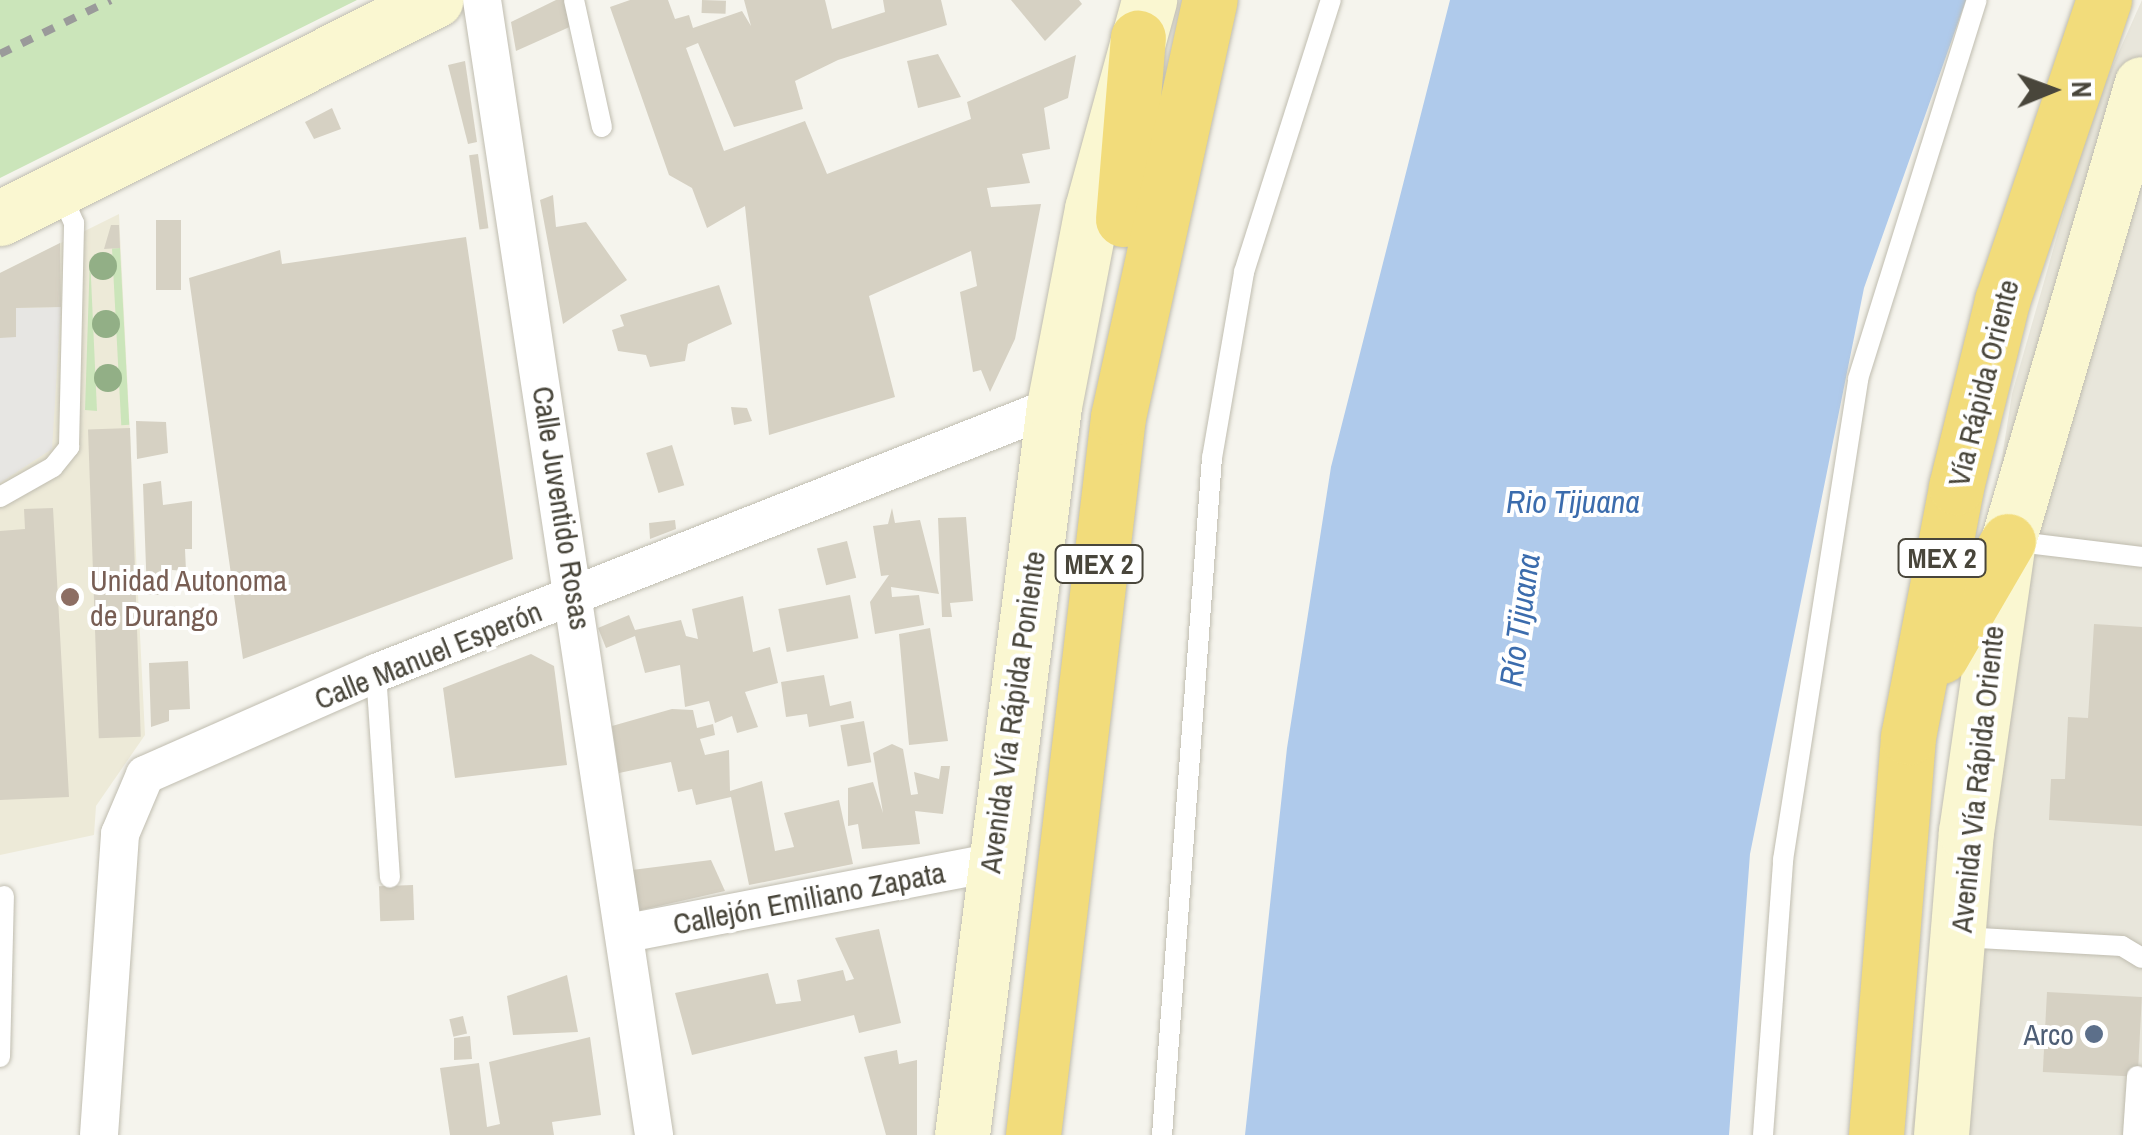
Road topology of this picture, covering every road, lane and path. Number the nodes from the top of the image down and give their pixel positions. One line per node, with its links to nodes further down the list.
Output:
1 (436, 0): 11 (main road)
2 (482, 0): 17 (street, Calle Juventido Rosas)
3 (574, 0): 10 (lane)
4 (1210, 0): 20 (highway, MEX 2)
5 (1331, 0): 33 (lane)
6 (1977, 0): 34 (lane)
7 (2104, 0): 19 (highway, Vía Rápida Oriente / MEX 2)
8 (1144, 19): 13 (main road, Avenida Vía Rápida Poniente); 20 (highway)
9 (2142, 84): 15 (main road, Avenida Vía Rápida Oriente)
10 (602, 127)
11 (59, 190): 12 (main road); 14 (lane)
12 (0, 218)
13 (1054, 406): 17 (street, Calle Manuel Esperón); 21 (main road, Avenida Vía Rápida Poniente)
14 (0, 498)
15 (2008, 541): 16 (lane); 19 (highway); 25 (main road, Avenida Vía Rápida Oriente)
16 (2142, 557)
17 (576, 597): 18 (street, Calle Manuel Esperón); 24 (street, Calle Juventido Rosas)
18 (376, 672): 22 (lane); 29 (street, Calle Manuel Esperón)
19 (1908, 738): 35 (highway, Vía Rápida Oriente / MEX 2)
20 (1073, 774): 32 (highway, MEX 2)
21 (991, 864): 24 (street, Callejón Emiliano Zapata); 31 (main road, Avenida Vía Rápida Poniente)
22 (390, 878)
23 (4, 896): 27 (lane)
24 (626, 933): 30 (street, Calle Juventido Rosas)
25 (1958, 937): 26 (lane); 36 (main road, Avenida Vía Rápida Oriente)
26 (2142, 958)
27 (0, 1057)
28 (2137, 1076): 37 (lane)
29 (99, 1135)
30 (654, 1135)
31 (962, 1135)
32 (1033, 1135)
33 (1162, 1135)
34 (1763, 1135)
35 (1876, 1135)
36 (1941, 1135)
37 (2133, 1135)

